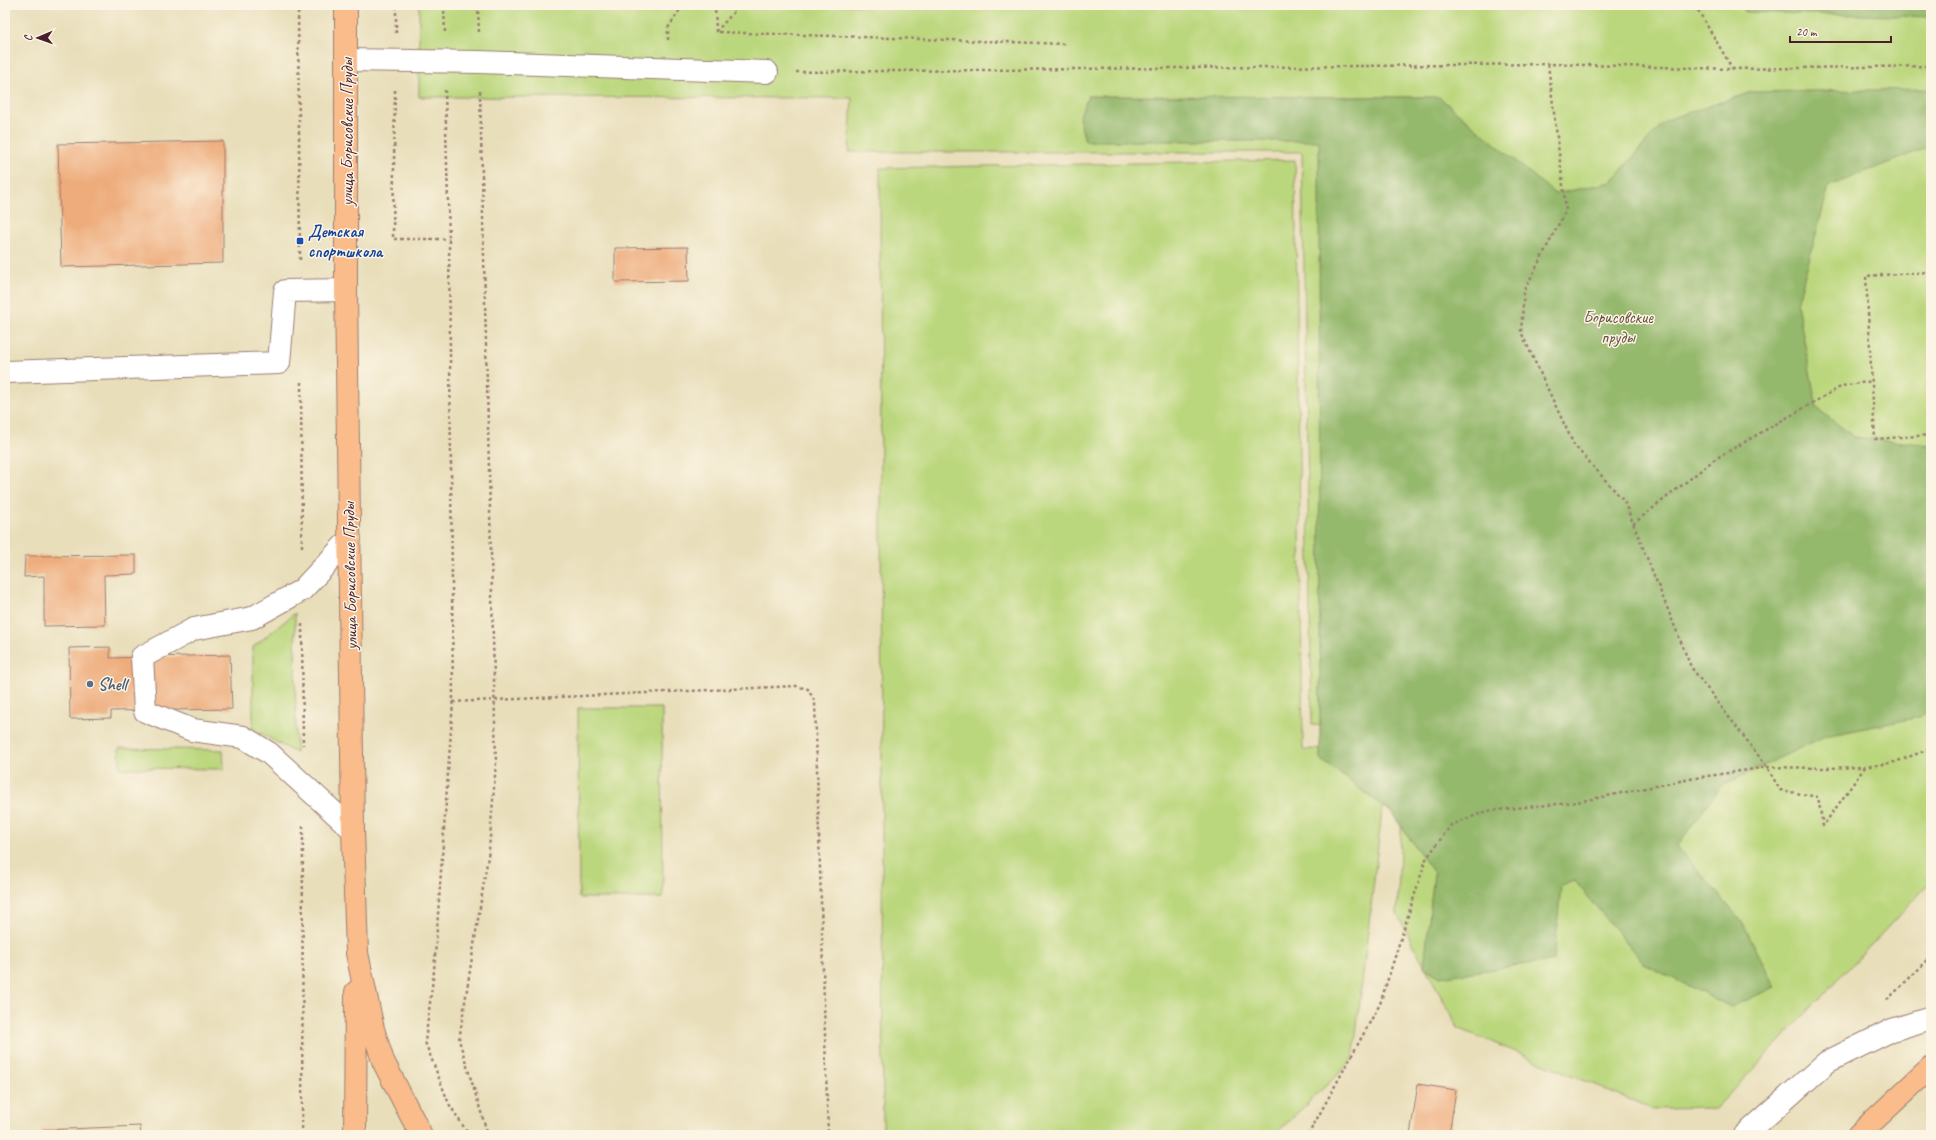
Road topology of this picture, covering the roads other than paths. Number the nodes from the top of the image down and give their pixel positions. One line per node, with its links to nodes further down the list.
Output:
1 (346, 5): 2 (main road, улица Борисовские Пруды)
2 (346, 60): 3 (lane); 4 (main road, улица Борисовские Пруды)
3 (767, 72)
4 (346, 290): 5 (lane); 6 (main road, улица Борисовские Пруды)
5 (5, 372)
6 (350, 539): 7 (main road, улица Борисовские Пруды); 7 (lane)
7 (353, 830): 8 (main road, улица Борисовские Пруды)
8 (357, 953): 11 (main road); 12 (main road, улица Борисовские Пруды)
9 (1931, 1018): 13 (lane)
10 (1931, 1067): 14 (main road)
11 (355, 1135)
12 (421, 1135)
13 (1745, 1135)
14 (1858, 1135)

